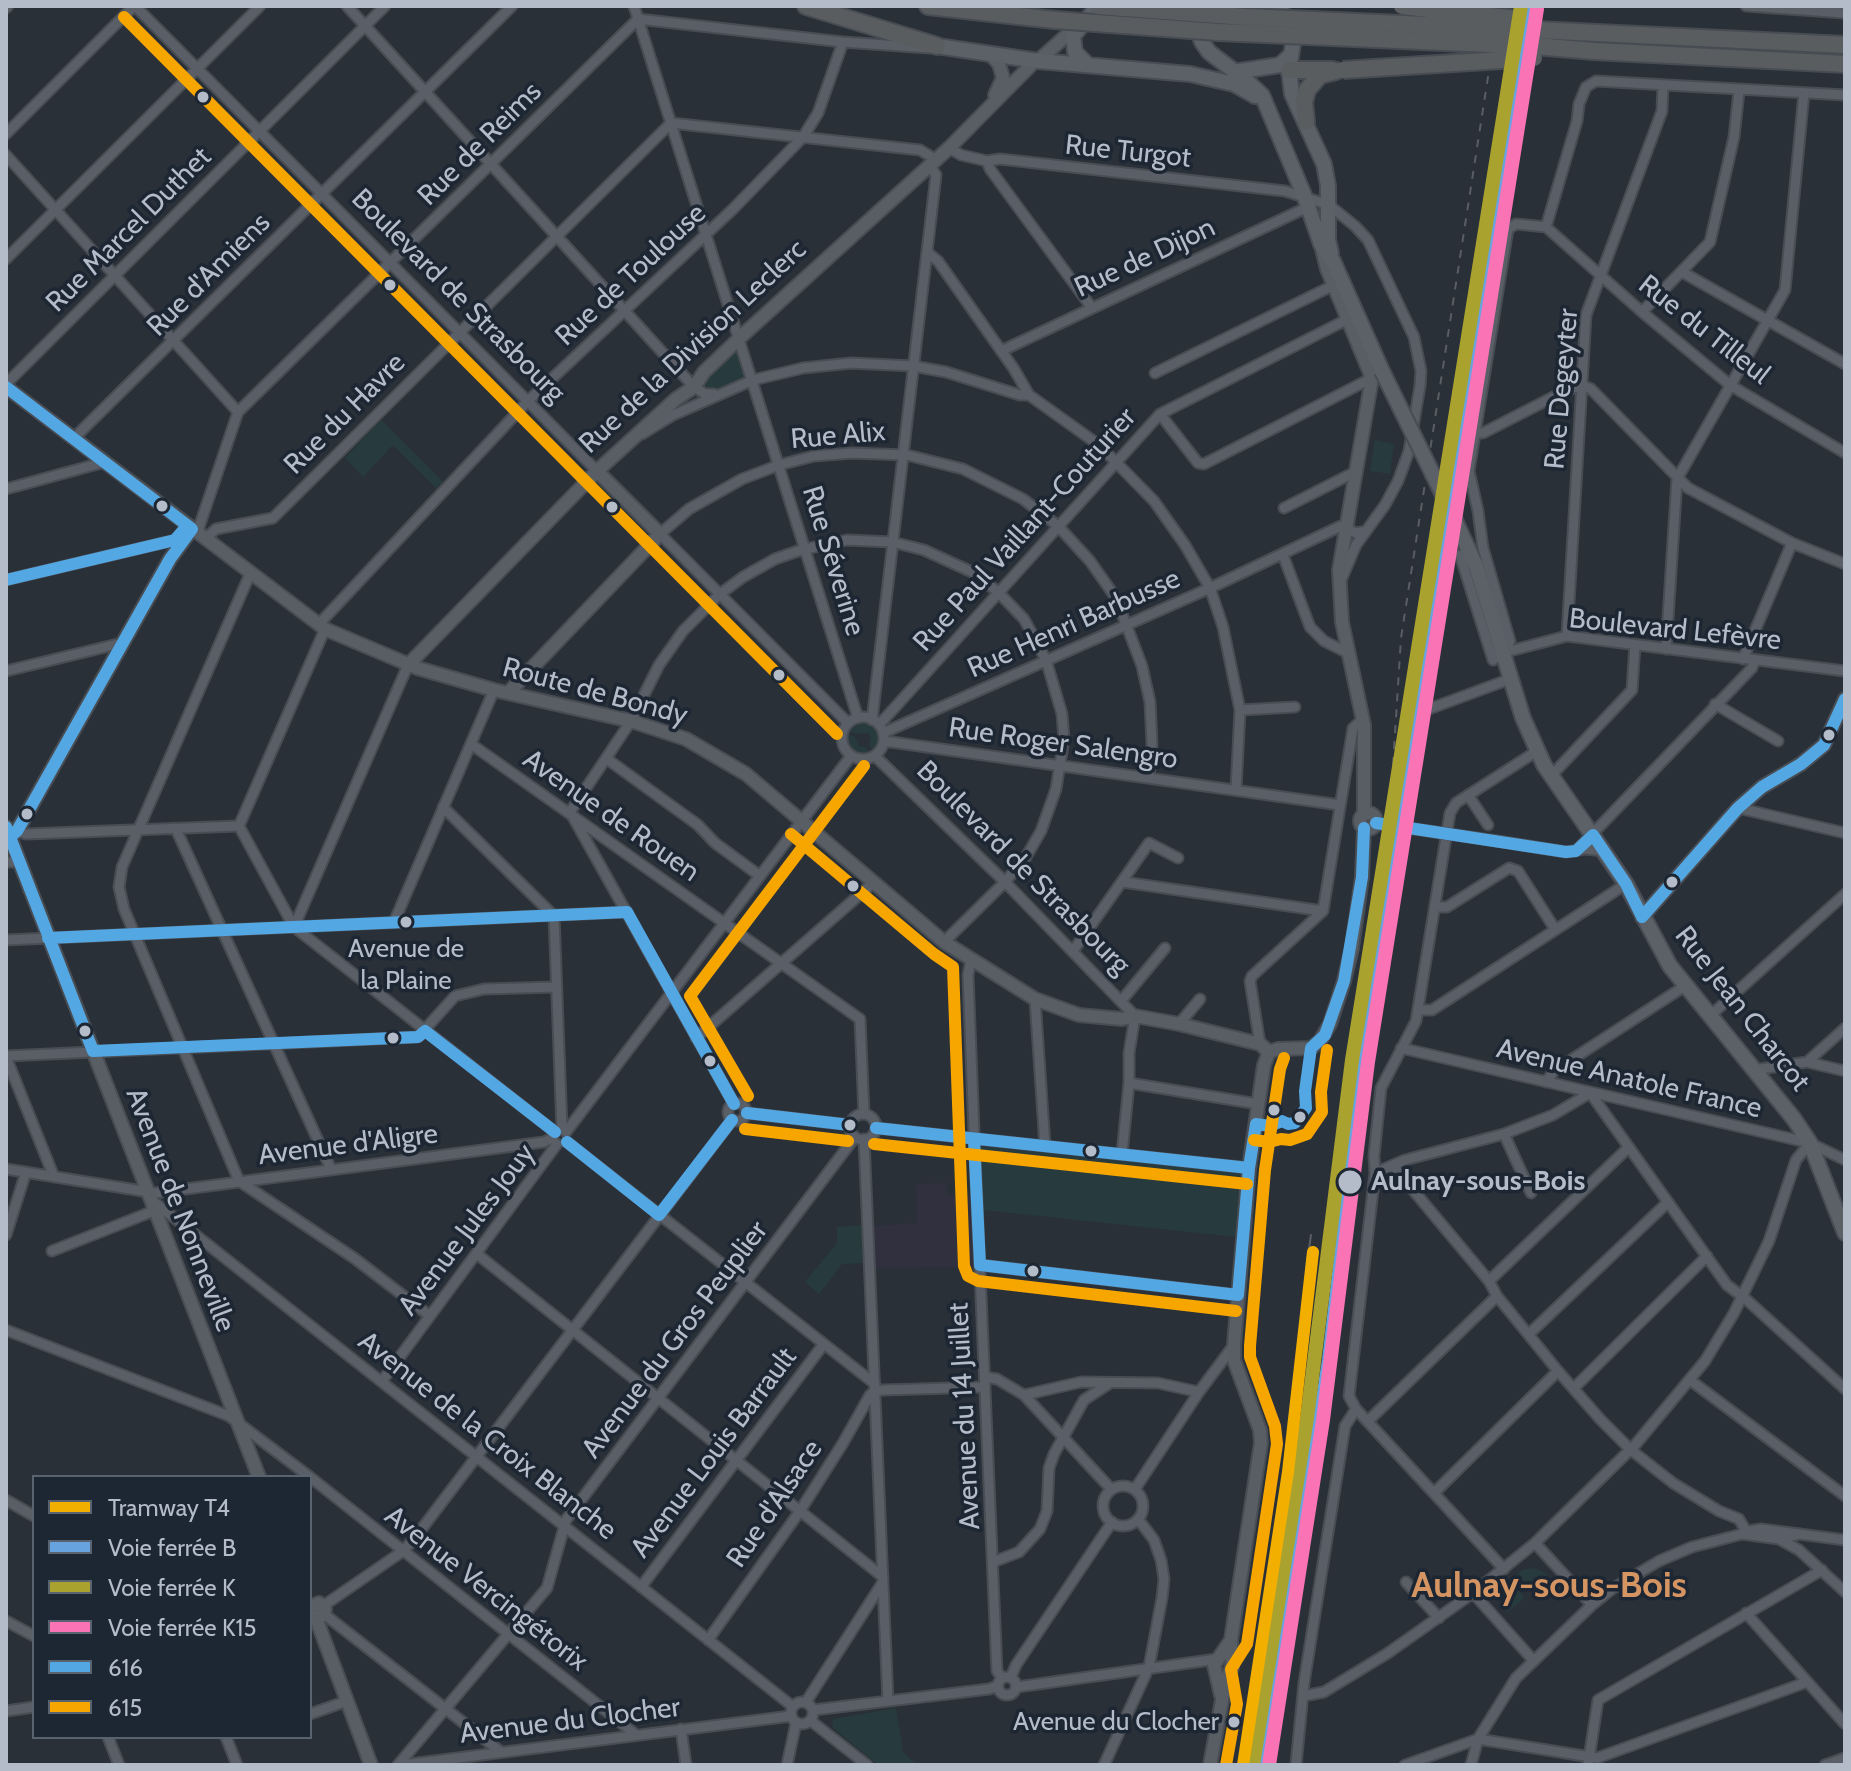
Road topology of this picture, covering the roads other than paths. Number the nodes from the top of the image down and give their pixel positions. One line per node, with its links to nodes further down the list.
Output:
1 (134, 6): 27 (street, Boulevard de Strasbourg); 42 (street)
2 (260, 6): 27 (street)
3 (347, 6): 17 (street)
4 (385, 6): 17 (street, Rue Marcel Duthet)
5 (512, 6): 33 (street, Rue d'Amiens)
6 (634, 6): 16 (street, Rue Séverine)
7 (806, 6): 21 (highway)
8 (928, 6): 18 (highway, bridge)
9 (1194, 6): 30 (main road)
10 (1275, 6): 24 (main road)
11 (1402, 6): 18 (highway, bridge)
12 (1746, 6): 13 (street)
13 (1811, 8): 15 (street)
14 (1094, 10): 18 (highway, bridge); 23 (street, Rue de la Division Leclerc); 26 (main road)
15 (1845, 13)
16 (638, 19): 19 (street); 40 (street, Rue Séverine); 48 (street, Rue de Reims)
17 (365, 26): 33 (street); 41 (street, Rue Marcel Duthet)
18 (1536, 39): 20 (highway); 25 (highway); 28 (highway, bridge)
19 (843, 42): 21 (street); 43 (street, Rue de Toulouse)
20 (1845, 45)
21 (937, 46): 22 (main road)
22 (992, 56): 23 (main road); 37 (street, Rue de la Division Leclerc)
23 (1040, 63): 26 (main road); 31 (street, Rue de la Division Leclerc); 31 (street, Rue de la Division Leclerc)
24 (1287, 63): 28 (highway); 30 (main road); 39 (main road)
25 (1845, 64)
26 (1088, 65): 29 (main road)
27 (197, 68): 41 (street, Boulevard de Strasbourg); 51 (street)
28 (1340, 70): 39 (highway)
29 (1190, 74): 30 (main road); 38 (main road)
30 (1242, 76): 38 (main road)
31 (1016, 81): 37 (street, Rue de la Division Leclerc)
32 (1663, 86): 34 (street); 52 (street); 62 (street, Rue Degeyter)
33 (425, 91): 48 (street); 49 (street, Rue d'Amiens)
34 (1739, 91): 35 (street); 60 (street)
35 (1804, 93): 36 (street); 68 (street)
36 (1845, 95)
37 (988, 108): 44 (street, Rue de la Division Leclerc)
38 (1268, 108): 50 (main road)
39 (1306, 122): 50 (main road)
40 (671, 123): 43 (street); 53 (street, Rue Séverine); 54 (street, Rue du Havre)
41 (259, 131): 49 (street, Boulevard de Strasbourg); 61 (street, Rue Marcel Duthet)
42 (6, 134)
43 (803, 137): 47 (street); 53 (street, Rue de Toulouse)
44 (949, 148): 46 (street, Rue Turgot); 47 (street, Rue de la Division Leclerc)
45 (6, 155): 51 (street)
46 (987, 161): 50 (street, Rue Turgot); 64 (street)
47 (932, 162): 56 (street); 70 (street, Rue de la Division Leclerc)
48 (491, 164): 54 (street); 59 (street, Rue de Reims)
49 (322, 194): 59 (street, Boulevard de Strasbourg); 71 (street, Rue d'Amiens)
50 (1315, 202): 55 (main road); 58 (main road); 64 (street, Rue de Dijon); 102 (street)
51 (57, 209): 57 (street); 61 (street)
52 (1546, 227): 62 (street, Rue du Tilleul); 87 (street, Rue Jean Charcot)
53 (705, 235): 65 (street, Rue de Toulouse); 70 (street, Rue Séverine)
54 (556, 236): 65 (street); 69 (street, Rue du Havre)
55 (1321, 244): 58 (main road); 63 (street)
56 (927, 252): 72 (street); 74 (street)
57 (6, 259)
58 (1333, 261): 76 (main road, Rue Jean Charcot)
59 (391, 263): 69 (street, Boulevard de Strasbourg); 85 (street, Rue de Reims)
60 (1682, 272): 66 (street); 68 (street)
61 (114, 274): 71 (street); 80 (street, Rue Marcel Duthet)
62 (1600, 275): 66 (street, Rue du Tilleul); 78 (street, Rue Degeyter)
63 (1334, 285): 67 (street); 75 (street)
64 (1092, 308): 72 (street, Rue de Dijon)
65 (625, 311): 81 (street); 84 (street, Rue de Toulouse)
66 (1642, 312): 79 (street, Rue du Tilleul)
67 (1348, 319): 76 (street); 86 (street, Rue Paul Vaillant-Couturier)
68 (1766, 320): 73 (street); 79 (street)
69 (459, 332): 84 (street, Boulevard de Strasbourg); 103 (street, Rue du Havre)
70 (740, 338): 77 (street, Rue Séverine); 81 (street, Rue de la Division Leclerc)
71 (173, 342): 85 (street); 88 (street, Rue d'Amiens)
72 (1001, 351): 83 (street)
73 (1845, 364)
74 (913, 366): 77 (street); 83 (street); 91 (street)
75 (1155, 373)
76 (1377, 374): 86 (street); 96 (street); 124 (main road, Rue Jean Charcot, bridge)
77 (753, 380): 82 (street); 94 (street, Rue Séverine)
78 (1582, 385): 87 (street); 97 (street); 119 (street, Rue Degeyter)
79 (1730, 385): 90 (street, Rue du Tilleul); 97 (street)
80 (6, 386): 88 (street, Route de Bondy)
81 (694, 387): 82 (street); 89 (street, Rue de la Division Leclerc)
82 (722, 393): 89 (street)
83 (1029, 395): 92 (street)
84 (528, 401): 95 (street, Boulevard de Strasbourg); 118 (street, Rue de Toulouse)
85 (238, 412): 103 (street, Rue de Reims)
86 (1160, 414): 92 (street, Rue Paul Vaillant-Couturier)
87 (1474, 433): 124 (street, Rue Jean Charcot)
88 (73, 439): 93 (street, Route de Bondy)
89 (628, 442): 95 (street, Rue de la Division Leclerc)
90 (1845, 453)
91 (902, 454): 94 (street, Rue Alix); 100 (street, Rue Alix); 105 (street)
92 (1118, 461): 100 (street, Rue Paul Vaillant-Couturier); 113 (street)
93 (105, 462): 98 (street); 103 (street, Route de Bondy)
94 (779, 465): 104 (street, Rue Alix); 107 (street, Rue Séverine)
95 (597, 471): 104 (street, Boulevard de Strasbourg); 128 (street, Rue de la Division Leclerc)
96 (1357, 471): 99 (street); 101 (street)
97 (1677, 479): 106 (street); 122 (street)
98 (6, 489)
99 (1284, 508)
100 (1058, 526): 115 (street, Rue Paul Vaillant-Couturier); 117 (street, Rue Alix)
101 (1346, 527): 102 (street); 108 (street, Rue Henri Barbusse); 114 (street)
102 (1366, 531): 114 (street)
103 (196, 532): 111 (street, Route de Bondy); 112 (street, Rue du Havre); 120 (street)
104 (660, 534): 116 (street, Boulevard de Strasbourg); 133 (street, Rue Alix)
105 (892, 542): 107 (street); 115 (street); 143 (street)
106 (1792, 543): 110 (street); 125 (street)
107 (806, 548): 116 (street); 139 (street, Rue Séverine)
108 (1283, 555): 113 (street, Rue Henri Barbusse); 123 (street)
109 (1460, 555): 124 (street)
110 (1845, 564)
111 (250, 574): 118 (street, Route de Bondy); 164 (street)
112 (6, 580)
113 (1210, 588): 117 (street, Rue Henri Barbusse); 138 (street)
114 (1339, 589): 123 (street)
115 (998, 592): 126 (street); 143 (street, Rue Paul Vaillant-Couturier)
116 (720, 594): 141 (street); 142 (street, Boulevard de Strasbourg)
117 (1128, 624): 126 (street, Rue Henri Barbusse); 152 (street, Rue Alix)
118 (322, 626): 128 (street, Route de Bondy); 162 (street, Rue de Toulouse)
119 (1567, 636): 121 (street, Boulevard Lefèvre); 124 (street, Boulevard Lefèvre)
120 (122, 643): 129 (street); 165 (street)
121 (1635, 645): 122 (street, Boulevard Lefèvre); 151 (street)
122 (1666, 649): 125 (street, Boulevard Lefèvre)
123 (1348, 653): 140 (street)
124 (1502, 653): 131 (main road, Rue Jean Charcot)
125 (1743, 659): 127 (street, Boulevard Lefèvre)
126 (1046, 660): 143 (street, Rue Henri Barbusse); 150 (street)
127 (1755, 660): 130 (street, Boulevard Lefèvre); 135 (street)
128 (408, 665): 132 (street, Route de Bondy); 185 (street)
129 (6, 671)
130 (1845, 671)
131 (1510, 679): 137 (street); 146 (main road, Rue Jean Charcot)
132 (494, 690): 133 (street, Route de Bondy); 145 (street)
133 (509, 692): 141 (street, Route de Bondy)
134 (1845, 699): 157 (street)
135 (1715, 704): 144 (street); 167 (street)
136 (1295, 707): 138 (street)
137 (1429, 709)
138 (1240, 710): 153 (street)
139 (858, 718): 142 (street); 143 (street)
140 (1363, 719): 155 (street); 160 (street)
141 (631, 721): 149 (street); 159 (street, Route de Bondy)
142 (848, 723): 147 (street)
143 (880, 730): 148 (street); 150 (street, Rue Roger Salengro)
144 (1778, 741)
145 (471, 744): 156 (street); 158 (street, Avenue de Rouen)
146 (1537, 751): 151 (main road, Rue Jean Charcot); 154 (street)
147 (851, 756): 148 (street); 159 (street)
148 (875, 756): 173 (street, Boulevard de Strasbourg)
149 (607, 759): 158 (street); 172 (street)
150 (1061, 766): 152 (street, Rue Roger Salengro); 173 (street)
151 (1551, 776): 167 (main road, Rue Jean Charcot)
152 (1149, 778): 153 (street, Rue Roger Salengro)
153 (1236, 790): 155 (street, Rue Roger Salengro)
154 (1468, 795): 161 (street); 178 (street)
155 (1340, 805): 179 (street)
156 (443, 807): 181 (street); 183 (street)
157 (1738, 808): 166 (street); 182 (street)
158 (570, 812): 180 (street); 184 (street, Avenue de Rouen)
159 (801, 822): 172 (street, Avenue Jules Jouy); 175 (street, Route de Bondy)
160 (1371, 822): 168 (street, bridge); 211 (street, Route de Bondy)
161 (1488, 825)
162 (239, 826): 163 (street); 185 (street)
163 (176, 829): 164 (street); 187 (street)
164 (139, 830): 165 (street); 188 (street)
165 (11, 832): 171 (street, Avenue de Nonneville)
166 (1845, 833)
167 (1593, 835): 168 (street); 169 (main road, Rue Jean Charcot)
168 (1576, 851): 169 (street)
169 (1605, 852): 176 (main road, Rue Jean Charcot)
170 (1178, 858): 174 (street)
171 (12, 862): 189 (street, Avenue de Nonneville)
172 (760, 876): 184 (street, Avenue Jules Jouy)
173 (1005, 882): 191 (street); 193 (street, Boulevard de Strasbourg)
174 (1123, 882): 179 (street); 193 (street)
175 (873, 883): 191 (street, Route de Bondy); 195 (street)
176 (1626, 884): 182 (main road, Rue Jean Charcot); 186 (street)
177 (1845, 894): 204 (street)
178 (1435, 907): 186 (street); 202 (street)
179 (1323, 911): 211 (street)
180 (627, 912): 181 (street); 198 (street)
181 (554, 916): 183 (street); 197 (street)
182 (1642, 917): 196 (main road, Rue Jean Charcot)
183 (394, 922): 185 (street)
184 (725, 924): 195 (street, Avenue de Rouen); 198 (street, Avenue Jules Jouy)
185 (294, 927): 187 (street); 207 (street)
186 (1555, 929): 202 (street)
187 (222, 931): 188 (street); 209 (street)
188 (134, 934): 189 (street); 210 (street)
189 (48, 938): 190 (street); 213 (street, Avenue de Nonneville)
190 (6, 940)
191 (944, 942): 194 (street, Route de Bondy)
192 (1165, 948): 201 (street)
193 (1073, 951): 201 (street, Boulevard de Strasbourg)
194 (971, 960): 199 (street, Route de Bondy); 231 (street, Avenue du 14 Juillet)
195 (781, 964): 208 (street); 224 (street, Avenue de Rouen)
196 (1685, 986): 204 (main road, Rue Jean Charcot); 218 (street)
197 (556, 987): 207 (street); 229 (street)
198 (671, 995): 208 (street); 229 (street, Avenue Jules Jouy)
199 (1035, 999): 203 (street, Route de Bondy); 233 (street)
200 (1200, 999): 205 (street)
201 (1122, 1000): 203 (street, Boulevard de Strasbourg)
202 (1418, 1010): 212 (street)
203 (1135, 1016): 205 (street, Route de Bondy); 219 (street)
204 (1710, 1016): 216 (main road, Rue Jean Charcot)
205 (1179, 1024): 211 (street, Route de Bondy)
206 (1845, 1028): 215 (street)
207 (425, 1031): 209 (street); 229 (street)
208 (696, 1038): 221 (street)
209 (274, 1043): 210 (street); 240 (street)
210 (184, 1048): 213 (street); 244 (street)
211 (1264, 1048): 222 (street)
212 (1401, 1048): 218 (street, Avenue Anatole France); 242 (street)
213 (93, 1051): 214 (street); 246 (street, Avenue de Nonneville)
214 (6, 1057): 243 (street)
215 (1807, 1062): 216 (street); 217 (street)
216 (1754, 1070): 232 (main road, Rue Jean Charcot)
217 (1845, 1071)
218 (1546, 1082): 220 (street, Avenue Anatole France)
219 (1129, 1083): 222 (street); 235 (street)
220 (1590, 1093): 228 (street); 232 (street, Avenue Anatole France); 234 (street)
221 (734, 1104): 223 (street); 225 (street)
222 (1258, 1104): 238 (street)
223 (747, 1113): 225 (street); 226 (street)
224 (864, 1114): 226 (street); 227 (street)
225 (732, 1120): 248 (street)
226 (850, 1125): 230 (street)
227 (876, 1128): 230 (street); 231 (street)
228 (1504, 1134): 237 (street); 245 (street)
229 (560, 1136): 240 (street, Avenue d'Aligre); 248 (street); 252 (street, Avenue Jules Jouy)
230 (859, 1138): 256 (street, Avenue du Gros Peuplier); 271 (street)
231 (974, 1140): 233 (street); 254 (street, Avenue du 14 Juillet)
232 (1810, 1143): 236 (street, Avenue Anatole France); 249 (main road, Rue Jean Charcot); 259 (street)
233 (1045, 1146): 235 (street)
234 (1628, 1148): 247 (street); 255 (street)
235 (1122, 1154): 238 (street)
236 (1845, 1160)
237 (1393, 1166): 242 (street); 255 (street)
238 (1249, 1168): 257 (street)
239 (6, 1169): 241 (street)
240 (331, 1169): 244 (street, Avenue d'Aligre)
241 (26, 1172): 243 (street); 250 (street)
242 (1375, 1173): 277 (street)
243 (54, 1177): 246 (street)
244 (239, 1181): 246 (street, Avenue d'Aligre); 260 (street)
245 (1531, 1193)
246 (153, 1201): 251 (street); 268 (street, Avenue de la Croix Blanche); 278 (street, Avenue de Nonneville)
247 (1667, 1203): 253 (street); 263 (street)
248 (659, 1215): 256 (street); 262 (street)
249 (1845, 1233)
250 (6, 1235)
251 (52, 1251)
252 (477, 1254): 260 (street, Avenue Jules Jouy); 262 (street)
253 (1707, 1256): 259 (street); 272 (street)
254 (980, 1265): 257 (street); 269 (street, Avenue du 14 Juillet)
255 (1489, 1281): 258 (street)
256 (745, 1283): 264 (street); 276 (street, Avenue du Gros Peuplier)
257 (1238, 1295): 265 (street)
258 (1497, 1296): 263 (street); 279 (street)
259 (1743, 1297): 267 (street); 273 (street)
260 (430, 1316): 268 (street, Avenue Jules Jouy)
261 (6, 1330): 278 (street, Avenue Vercingétorix)
262 (572, 1330): 276 (street); 282 (street)
263 (1529, 1334): 266 (street)
264 (823, 1345): 271 (street); 283 (street, Avenue Louis Barrault)
265 (1234, 1345): 274 (street); 320 (street)
266 (1558, 1371): 272 (street); 289 (street)
267 (1690, 1380): 281 (street); 290 (street)
268 (382, 1381): 282 (street, Avenue de la Croix Blanche)
269 (985, 1382): 271 (street); 275 (street); 304 (street, Avenue du 14 Juillet)
270 (1110, 1383): 274 (street); 275 (street); 280 (street)
271 (875, 1387): 292 (street, Rue d'Alsace); 307 (street)
272 (1574, 1388): 281 (street)
273 (1845, 1389)
274 (1199, 1392): 288 (street)
275 (1024, 1395): 280 (street)
276 (658, 1399): 283 (street); 296 (street, Avenue du Gros Peuplier)
277 (1356, 1409): 279 (street); 328 (street)
278 (236, 1419): 284 (street, Avenue de Nonneville); 285 (street, Avenue Vercingétorix)
279 (1368, 1421): 289 (street)
280 (1064, 1440): 287 (street); 304 (street)
281 (1631, 1450): 297 (street); 301 (street)
282 (476, 1456): 296 (street, Avenue de la Croix Blanche); 303 (street)
283 (736, 1460): 292 (street); 309 (street, Avenue Louis Barrault)
284 (258, 1475)
285 (307, 1475)
286 (312, 1479): 303 (street, Avenue Vercingétorix)
287 (1111, 1489): 288 (street); 295 (street)
288 (1135, 1489): 294 (street)
289 (1434, 1493): 305 (street)
290 (1845, 1496)
291 (6, 1500): 293 (street)
292 (800, 1511): 307 (street); 319 (street, Rue d'Alsace)
293 (32, 1515)
294 (1138, 1519): 295 (street); 323 (street)
295 (1112, 1522): 325 (street)
296 (564, 1525): 309 (street, Avenue de la Croix Blanche); 318 (street, Avenue du Gros Peuplier)
297 (1744, 1533): 298 (street); 299 (street); 312 (street)
298 (1800, 1534): 299 (street); 300 (street); 302 (street)
299 (1779, 1539): 302 (street)
300 (1845, 1540)
301 (1535, 1543): 305 (street); 312 (street)
302 (1795, 1548): 306 (street)
303 (403, 1551): 313 (street); 318 (street, Avenue Vercingétorix)
304 (993, 1562): 325 (street, Avenue du 14 Juillet)
305 (1504, 1569): 311 (street)
306 (1822, 1570): 310 (street); 314 (street)
307 (883, 1579): 330 (street); 334 (street)
308 (1406, 1582): 315 (street)
309 (641, 1587): 319 (street, Avenue de la Croix Blanche)
310 (1845, 1592)
311 (1473, 1593): 315 (street); 321 (street)
312 (1592, 1605): 321 (street)
313 (314, 1611): 329 (street); 332 (street)
314 (1746, 1613): 326 (street); 345 (street)
315 (1439, 1618): 328 (street)
316 (6, 1621): 317 (street)
317 (32, 1635)
318 (509, 1635): 332 (street, Avenue du Gros Peuplier); 339 (street, Avenue Vercingétorix)
319 (708, 1640): 336 (street, Avenue de la Croix Blanche)
320 (1223, 1657): 322 (street); 324 (street)
321 (1533, 1660): 342 (street)
322 (1193, 1664): 323 (street); 324 (street)
323 (1149, 1667): 327 (street); 353 (street)
324 (1219, 1676): 354 (street)
325 (1004, 1680): 327 (street); 327 (street); 330 (street)
326 (1807, 1682): 337 (street); 345 (street)
327 (1017, 1687)
328 (1303, 1696): 355 (street)
329 (347, 1701): 335 (street); 348 (street)
330 (888, 1701): 334 (street)
331 (32, 1707): 333 (street)
332 (446, 1709): 343 (street); 349 (street, Avenue du Gros Peuplier)
333 (6, 1711)
334 (810, 1711): 336 (street); 336 (street); 352 (street)
335 (312, 1713)
336 (793, 1715): 338 (street, Avenue du Clocher); 351 (street)
337 (1845, 1724)
338 (681, 1729): 339 (street, Avenue du Clocher); 350 (street)
339 (635, 1734): 343 (street, Avenue du Clocher)
340 (109, 1739): 346 (street)
341 (227, 1739): 347 (street)
342 (1478, 1739): 345 (street); 356 (street); 357 (street)
343 (501, 1752): 349 (street, Avenue du Clocher)
344 (1845, 1758): 358 (street)
345 (1589, 1760)
346 (119, 1765)
347 (237, 1765)
348 (371, 1765)
349 (400, 1765)
350 (686, 1765)
351 (787, 1765)
352 (867, 1765)
353 (1104, 1765)
354 (1210, 1765)
355 (1296, 1765)
356 (1405, 1765)
357 (1471, 1765)
358 (1825, 1765)

